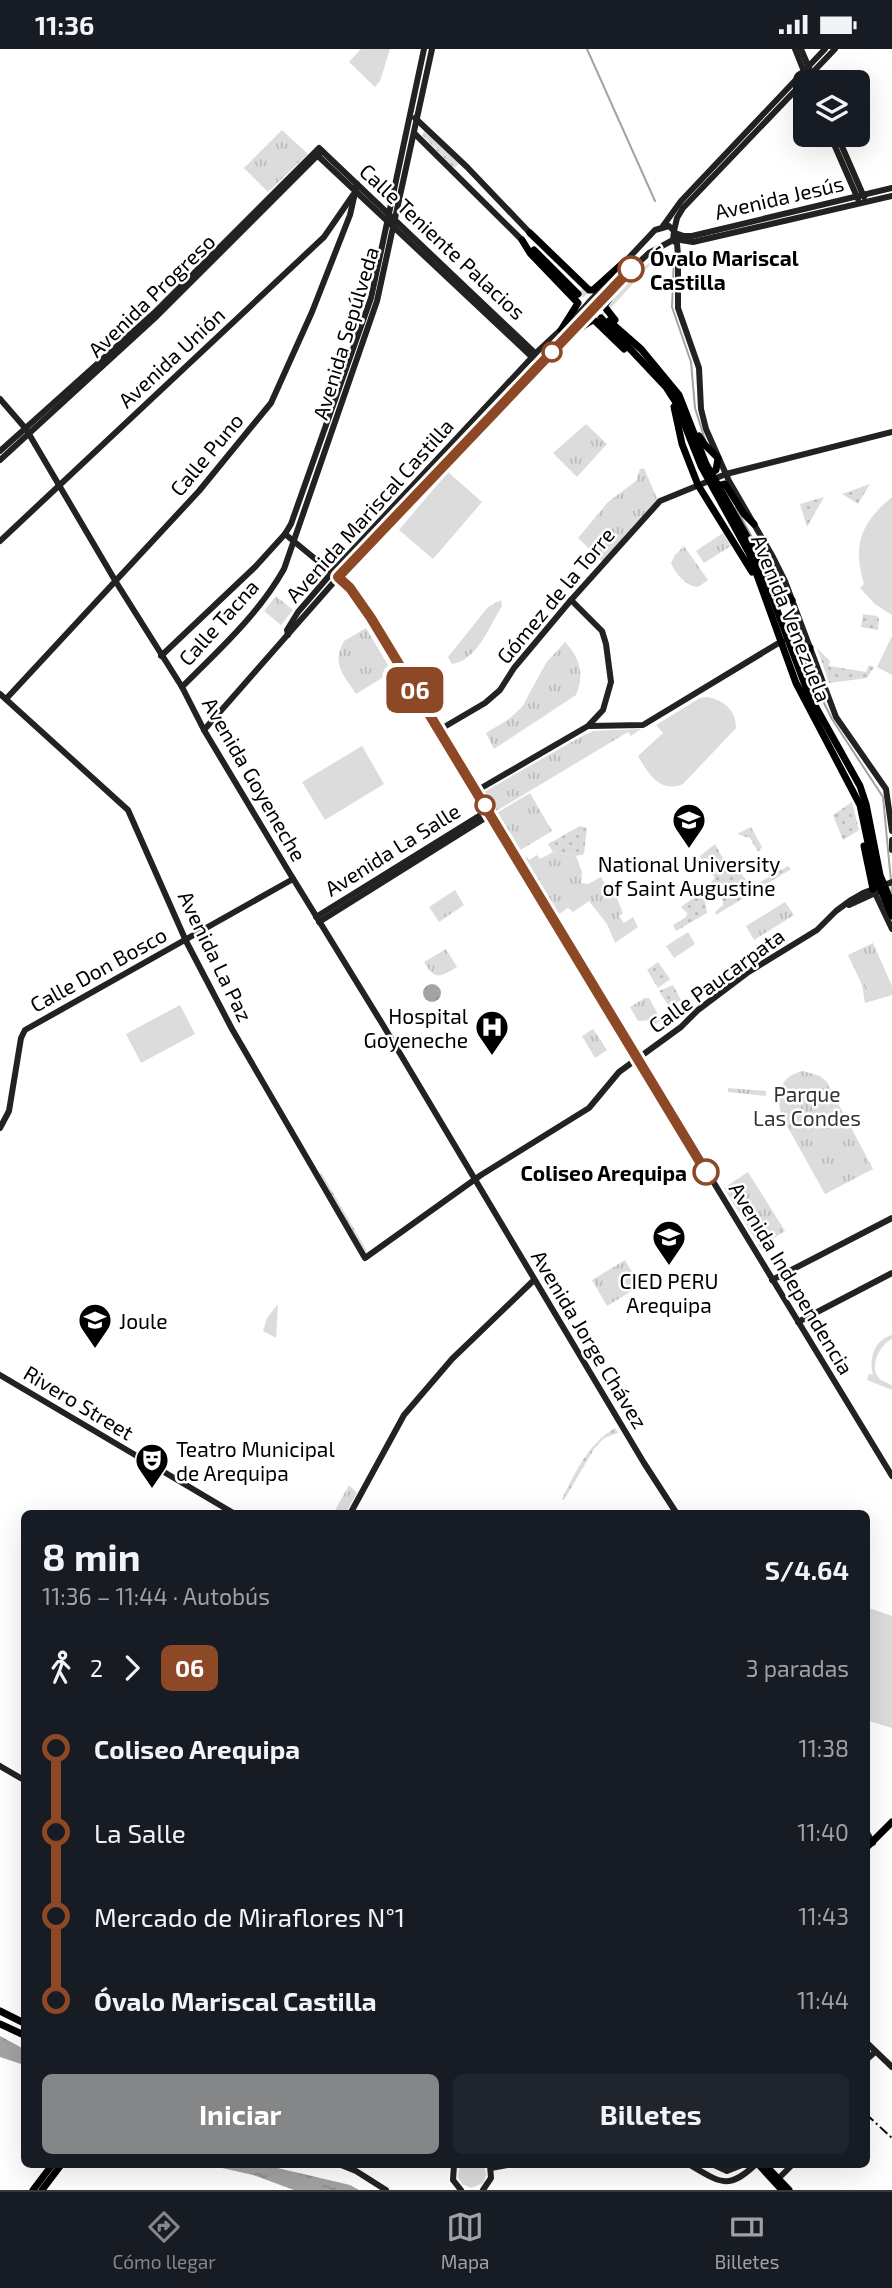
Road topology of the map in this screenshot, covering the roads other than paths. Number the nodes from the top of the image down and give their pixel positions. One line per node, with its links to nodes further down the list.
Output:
1 (424, 49): 13 (street, Avenida Sepúlveda)
2 (432, 49): 13 (street, Avenida Sepúlveda)
3 (795, 49): 7 (street)
4 (801, 49): 8 (street)
5 (825, 49): 9 (street)
6 (835, 49): 10 (street)
7 (806, 70)
8 (807, 70)
9 (811, 70)
10 (813, 70)
11 (793, 90): 23 (street)
12 (793, 91): 25 (street)
13 (414, 118): 14 (street, Avenida Sepúlveda); 24 (street)
14 (411, 131): 22 (street, Avenida Sepúlveda); 27 (street)
15 (837, 147): 21 (street)
16 (842, 147): 21 (street)
17 (318, 152): 18 (street, Calle Teniente Palacios); 39 (street, Avenida Progreso)
18 (357, 187): 22 (street, Calle Teniente Palacios); 46 (street, Avenida Unión); 55 (street, Calle Puno)
19 (892, 188): 21 (street, Avenida Jesús)
20 (892, 196): 21 (street, Avenida Jesús)
21 (862, 200): 25 (street, Avenida Jesús)
22 (392, 222): 34 (street, Calle Teniente Palacios); 36 (street, Avenida Sepúlveda)
23 (663, 226): 25 (street); 26 (street)
24 (530, 233): 27 (main road); 29 (main road)
25 (674, 236): 28 (street); 42 (street)
26 (651, 237): 28 (street); 29 (street, Avenida Mariscal Castilla)
27 (522, 240): 32 (main road)
28 (657, 247): 30 (street, Avenida Mariscal Castilla)
29 (624, 262): 32 (street, Avenida Mariscal Castilla)
30 (631, 269): 32 (street, Avenida Mariscal Castilla); 33 (main road)
31 (602, 316): 33 (main road, Avenida Venezuela)
32 (564, 333): 33 (main road); 34 (street, Avenida Mariscal Castilla); 35 (street, Avenida Mariscal Castilla)
33 (638, 353): 37 (main road, Avenida Venezuela)
34 (534, 355): 35 (street, Calle Teniente Palacios); 49 (street, Avenida Mariscal Castilla)
35 (542, 363): 49 (street, Avenida Mariscal Castilla)
36 (348, 376): 50 (street, Avenida Sepúlveda); 52 (street, Avenida Sepúlveda)
37 (675, 395): 42 (main road); 45 (main road); 53 (main road, Avenida Venezuela); 56 (main road, Avenida Venezuela)
38 (0, 399): 39 (street, Avenida Goyeneche)
39 (28, 431): 41 (street, Avenida Progreso); 43 (street, Avenida Progreso); 46 (street, Avenida Goyeneche)
40 (892, 432): 44 (street)
41 (0, 451)
42 (718, 458): 44 (main road)
43 (0, 460)
44 (722, 475): 45 (main road); 47 (main road); 48 (main road)
45 (700, 482): 47 (main road); 57 (street, Gómez de la Torre)
46 (59, 486): 51 (street, Avenida Unión); 55 (street, Avenida Goyeneche)
47 (717, 515): 56 (main road)
48 (754, 524): 58 (street)
49 (381, 526): 54 (street, Avenida Mariscal Castilla)
50 (285, 534): 52 (street, Avenida Independencia); 64 (street)
51 (0, 541)
52 (294, 541): 54 (street, Avenida Independencia); 66 (street, Calle Tacna)
53 (762, 565): 58 (main road); 65 (main road, Avenida Venezuela)
54 (335, 575): 59 (street, Avenida Mariscal Castilla); 61 (street, Avenida Mariscal Castilla); 70 (street, Avenida Independencia)
55 (116, 582): 64 (street, Avenida Goyeneche); 67 (street, Calle Puno)
56 (762, 587): 62 (main road, Avenida Venezuela)
57 (571, 600): 68 (street); 70 (street, Gómez de la Torre)
58 (792, 600): 63 (street)
59 (298, 612): 60 (street); 61 (street, Avenida Mariscal Castilla)
60 (281, 630)
61 (288, 635): 69 (street)
62 (782, 641): 68 (street); 72 (main road, Avenida Venezuela)
63 (810, 647): 65 (main road); 74 (street)
64 (161, 656): 66 (street, Avenida Goyeneche)
65 (804, 683): 80 (main road, Avenida Venezuela)
66 (182, 687): 69 (street, Avenida Goyeneche)
67 (3, 697): 84 (street, Avenida La Paz)
68 (588, 726): 71 (street)
69 (204, 730): 77 (street, Avenida Goyeneche)
70 (439, 730): 71 (street, Avenida Independencia)
71 (476, 791): 73 (street, Avenida Independencia)
72 (857, 797): 79 (main road); 81 (main road, Avenida Venezuela)
73 (489, 813): 82 (street, Avenida La Salle); 86 (street, Avenida Independencia)
74 (892, 831)
75 (892, 840): 76 (street)
76 (892, 850)
77 (293, 879): 82 (street, Avenida Goyeneche); 84 (street, Calle Don Bosco)
78 (892, 884): 79 (street, Calle Paucarpata)
79 (875, 891): 83 (street); 86 (street, Calle Paucarpata)
80 (892, 904)
81 (892, 916)
82 (317, 919): 89 (street, Avenida Goyeneche)
83 (892, 929)
84 (186, 941): 85 (street, Calle Don Bosco); 91 (street, Avenida La Paz)
85 (29, 1028): 87 (street); 88 (street)
86 (639, 1059): 89 (street, Calle Paucarpata); 94 (street, Avenida Independencia)
87 (0, 1128)
88 (0, 1134)
89 (475, 1181): 91 (street, Calle Paucarpata); 93 (street, Avenida Jorge Chávez)
90 (892, 1218): 94 (street)
91 (364, 1257)
92 (892, 1273): 95 (street)
93 (534, 1280): 99 (street); 100 (street, Avenida Jorge Chávez)
94 (772, 1280): 95 (street, Avenida Independencia)
95 (799, 1322): 97 (street, Avenida Independencia)
96 (0, 1375): 98 (street, Rivero Street)
97 (892, 1476)
98 (228, 1510)
99 (352, 1510)
100 (674, 1510)
101 (0, 1766): 102 (street)
102 (21, 1778)
103 (892, 1822): 104 (main road)
104 (870, 1845)
105 (0, 2011): 106 (main road)
106 (21, 2021)
107 (0, 2024): 108 (main road)
108 (21, 2034)
109 (870, 2046): 110 (street)
110 (875, 2052): 111 (street); 112 (street)
111 (870, 2056)
112 (892, 2067)
113 (50, 2168): 124 (main road)
114 (59, 2168): 125 (main road)
115 (348, 2168): 126 (street)
116 (454, 2168): 127 (street)
117 (491, 2168): 128 (street)
118 (695, 2168): 119 (street)
119 (753, 2168)
120 (761, 2168): 123 (main road)
121 (767, 2168): 123 (main road)
122 (789, 2168): 123 (street)
123 (777, 2180): 129 (main road); 130 (main road)
124 (33, 2190)
125 (42, 2190)
126 (386, 2190)
127 (460, 2190)
128 (482, 2190)
129 (782, 2190)
130 (789, 2190)

